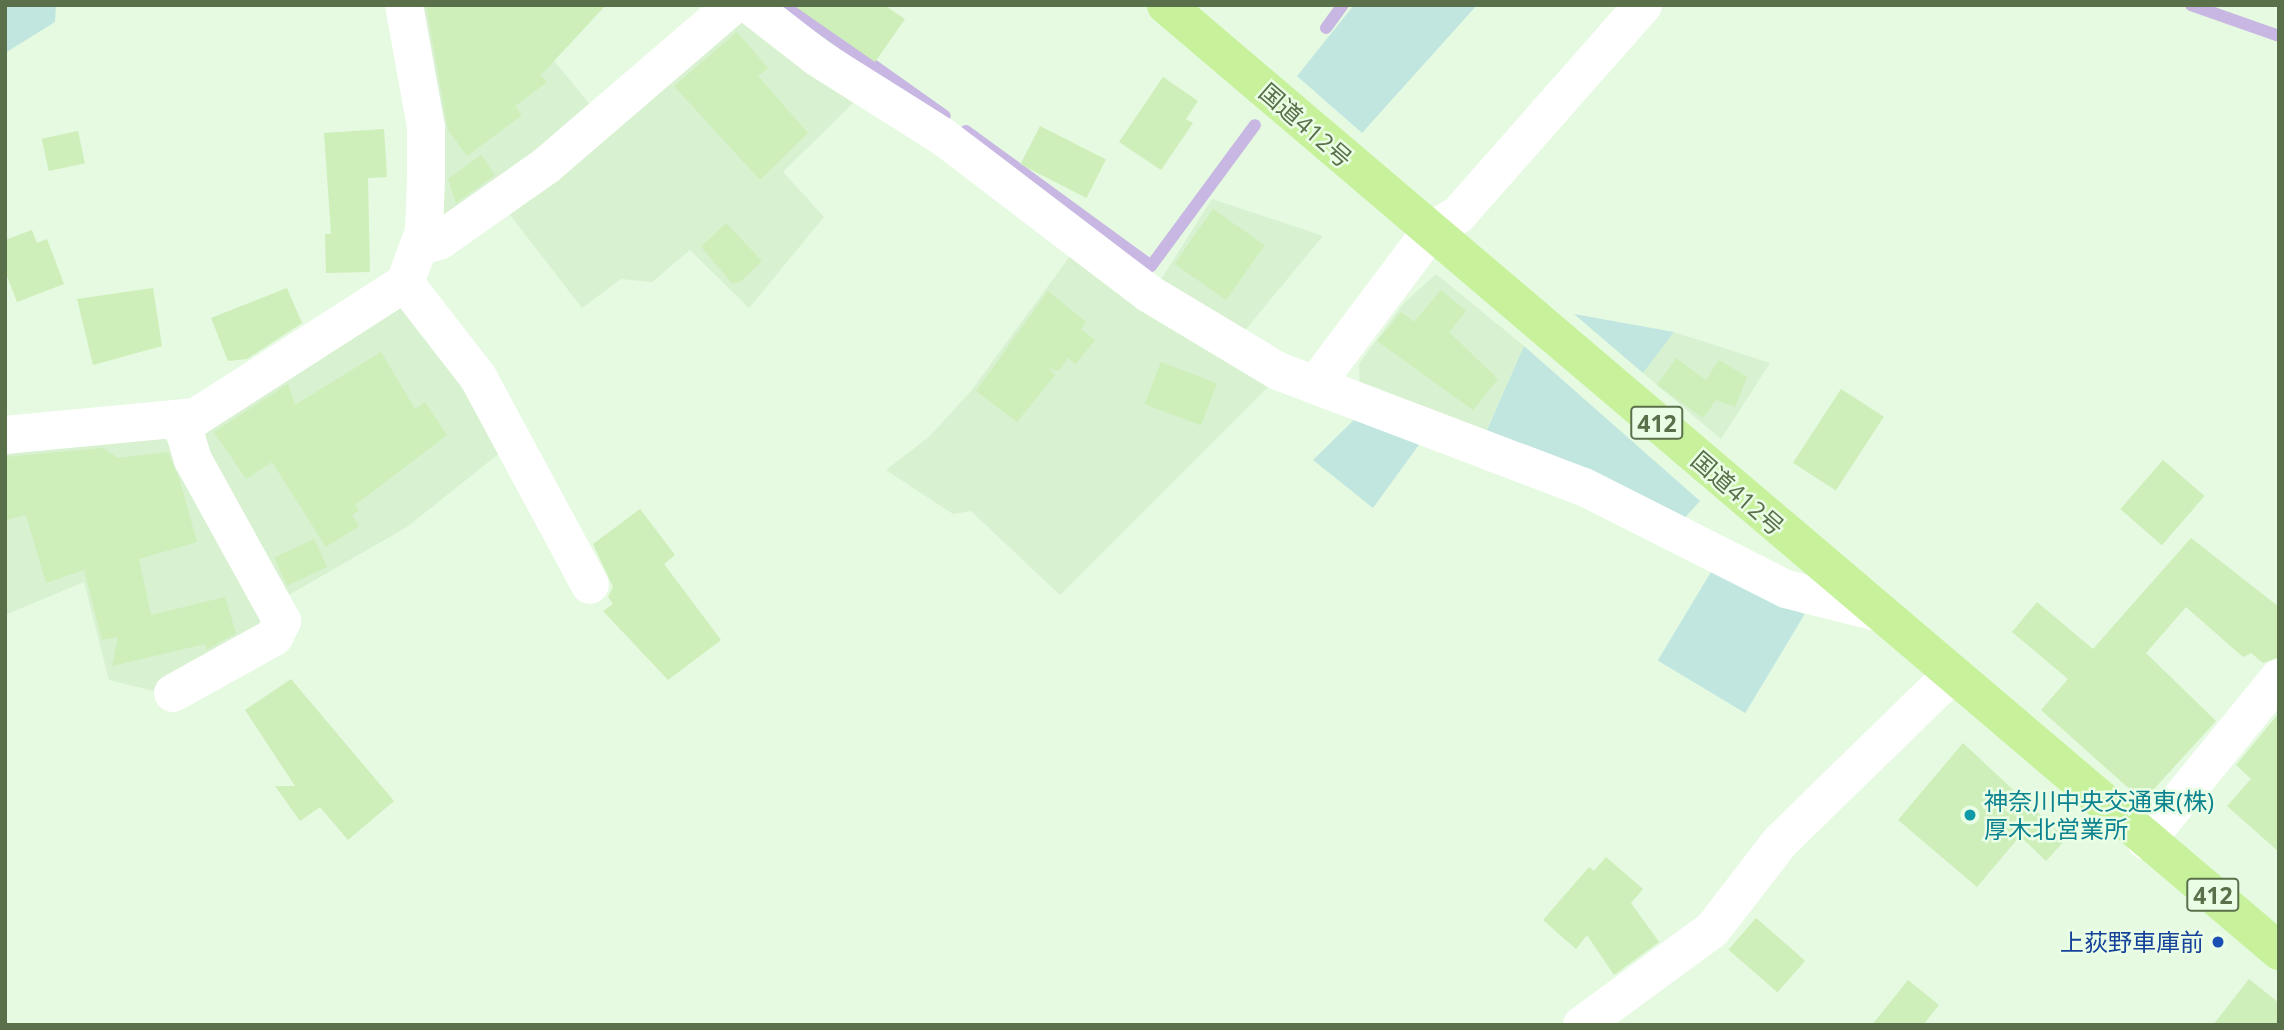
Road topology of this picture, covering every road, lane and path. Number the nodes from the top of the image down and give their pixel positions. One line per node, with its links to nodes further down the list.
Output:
1 (404, 5): 7 (street)
2 (733, 5): 7 (street)
3 (750, 5): 9 (street)
4 (1166, 5): 6 (highway, 国道412号 / 412)
5 (1643, 5): 6 (street)
6 (1431, 231): 9 (street); 13 (highway, 国道412号 / 412)
7 (421, 246): 8 (street)
8 (405, 283): 10 (street); 12 (street)
9 (1316, 384): 13 (street)
10 (181, 420): 11 (street); 16 (street)
11 (5, 435)
12 (590, 585)
13 (1877, 612): 14 (highway, 国道412号 / 412)
14 (1951, 675): 17 (highway, 国道412号 / 412); 19 (street)
15 (2279, 678): 17 (street)
16 (173, 693)
17 (2146, 841): 18 (highway, 国道412号 / 412)
18 (2279, 951)
19 (1582, 1025)

